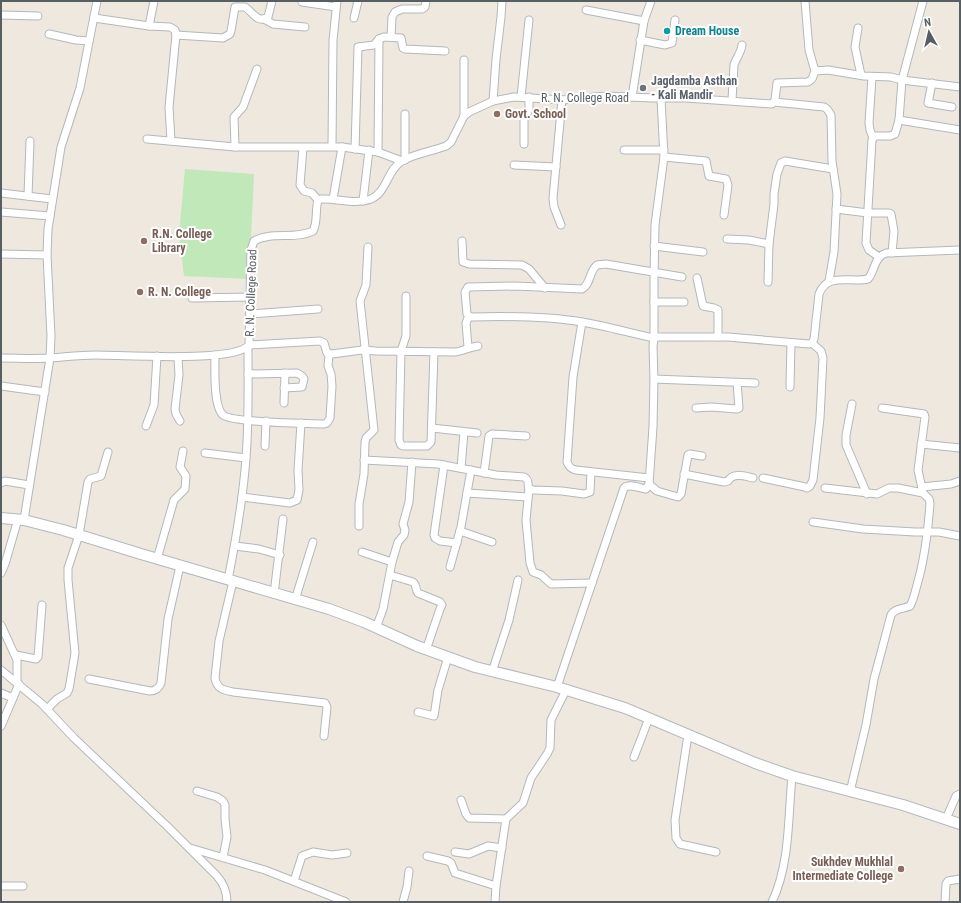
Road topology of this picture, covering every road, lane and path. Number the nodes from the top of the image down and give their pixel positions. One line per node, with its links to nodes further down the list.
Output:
1 (97, 1): 15 (street)
2 (154, 1): 21 (street)
3 (272, 1): 17 (street)
4 (358, 1): 16 (street)
5 (426, 1): 26 (street)
6 (502, 1): 46 (street)
7 (651, 1): 19 (street)
8 (805, 1): 34 (street)
9 (923, 1): 37 (street)
10 (302, 2): 11 (street)
11 (337, 4): 58 (street)
12 (586, 10): 19 (street)
13 (1, 15): 14 (street)
14 (38, 16)
15 (94, 18): 21 (street); 29 (street)
16 (354, 18)
17 (264, 19): 22 (street); 25 (street)
18 (529, 20): 40 (street)
19 (644, 20): 28 (street)
20 (675, 20): 28 (street)
21 (149, 26): 25 (street)
22 (304, 27)
23 (858, 28): 35 (street)
24 (49, 34): 29 (street)
25 (176, 35): 56 (street)
26 (391, 37): 27 (street); 31 (street)
27 (379, 39): 62 (street); 65 (street)
28 (640, 40): 42 (street)
29 (89, 41): 73 (street)
30 (742, 45): 45 (street)
31 (445, 51)
32 (464, 60): 50 (street)
33 (257, 69): 59 (street)
34 (815, 71): 35 (street); 47 (street)
35 (861, 76): 36 (street)
36 (872, 77): 37 (street); 53 (street)
37 (902, 80): 38 (street); 51 (street)
38 (932, 83): 39 (street); 48 (street)
39 (958, 86)
40 (521, 97): 41 (street, R. N. College Road); 46 (street, R. N. College Road)
41 (529, 97): 44 (street, R. N. College Road); 57 (street)
42 (632, 97): 43 (street, R. N. College Road); 44 (street, R. N. College Road)
43 (661, 98): 45 (street, R. N. College Road); 66 (street)
44 (562, 100): 69 (street)
45 (732, 100): 47 (street, R. N. College Road)
46 (493, 101): 50 (street, R. N. College Road)
47 (774, 102): 70 (street, R. N. College Road)
48 (952, 107)
49 (405, 114): 67 (street)
50 (464, 116): 67 (street)
51 (899, 120): 52 (street); 53 (street)
52 (960, 130)
53 (873, 138): 79 (street)
54 (147, 139): 56 (street)
55 (30, 141): 72 (street)
56 (171, 141): 59 (street)
57 (524, 144)
58 (332, 146): 60 (street); 61 (street)
59 (235, 147): 61 (street)
60 (342, 147): 62 (street); 74 (street)
61 (303, 148): 75 (street)
62 (355, 149): 63 (street)
63 (369, 150): 65 (street); 76 (street)
64 (624, 150): 66 (street)
65 (378, 152): 67 (street)
66 (664, 154): 80 (street); 86 (street)
67 (403, 160): 76 (street)
68 (514, 165): 69 (street)
69 (556, 166): 82 (street)
70 (833, 169): 77 (street); 85 (street)
71 (1, 193): 72 (street)
72 (28, 196): 73 (street)
73 (52, 199): 81 (street)
74 (333, 199): 75 (street); 76 (street)
75 (318, 200): 101 (street, R. N. College Road)
76 (363, 200)
77 (836, 209): 79 (street); 97 (street)
78 (1, 212): 81 (street)
79 (868, 213): 90 (street); 93 (street)
80 (724, 215)
81 (50, 216): 92 (street)
82 (561, 225)
83 (727, 239): 85 (street)
84 (462, 241): 99 (street)
85 (769, 244): 98 (street)
86 (654, 246): 89 (street); 94 (street)
87 (368, 247): 116 (street)
88 (960, 250): 90 (street)
89 (703, 252)
90 (892, 253): 93 (street)
91 (1, 254): 92 (street)
92 (47, 255): 124 (street)
93 (880, 257): 97 (street)
94 (654, 273): 95 (street); 99 (street); 103 (street)
95 (682, 277)
96 (697, 278): 109 (street)
97 (829, 281): 112 (street)
98 (768, 282)
99 (546, 288): 107 (street)
100 (406, 296): 117 (street)
101 (251, 297): 102 (street); 106 (street, R. N. College Road)
102 (192, 298)
103 (654, 302): 104 (street); 110 (street)
104 (684, 302)
105 (318, 309): 106 (street)
106 (250, 314): 113 (street, R. N. College Road)
107 (468, 316): 108 (street); 115 (street)
108 (582, 322): 110 (street); 160 (street)
109 (718, 337): 110 (street); 111 (street)
110 (654, 338): 127 (street)
111 (791, 343): 112 (street); 131 (street)
112 (812, 343): 164 (street)
113 (249, 346): 119 (street); 120 (street, R. N. College Road); 126 (street)
114 (478, 346): 115 (street)
115 (468, 347): 118 (street)
116 (366, 350): 117 (street); 119 (street); 155 (street)
117 (401, 352): 118 (street); 143 (street)
118 (434, 352): 143 (street)
119 (329, 354): 141 (street)
120 (215, 355): 122 (street, R. N. College Road); 139 (street)
121 (157, 356): 122 (street, R. N. College Road); 124 (street, R. N. College Road); 142 (street)
122 (178, 357): 138 (street)
123 (1, 358): 124 (street, R. N. College Road)
124 (50, 358): 133 (street)
125 (285, 373): 126 (street); 132 (street); 132 (street)
126 (248, 374): 139 (street)
127 (654, 379): 128 (street); 166 (street)
128 (737, 383): 129 (street); 136 (street)
129 (755, 383)
130 (1, 386): 133 (street)
131 (790, 387)
132 (284, 388): 134 (street)
133 (45, 392): 168 (street)
134 (284, 403)
135 (852, 404): 173 (street)
136 (696, 408)
137 (882, 408): 147 (street)
138 (180, 421)
139 (248, 421): 140 (street); 154 (street)
140 (266, 421): 141 (street); 148 (street)
141 (301, 423): 174 (street)
142 (146, 426)
143 (432, 428): 144 (street)
144 (464, 432): 145 (street); 158 (street)
145 (477, 434)
146 (526, 436): 161 (street)
147 (921, 444): 149 (street); 170 (street)
148 (266, 446)
149 (960, 448)
150 (183, 451): 190 (street)
151 (108, 452): 182 (street)
152 (205, 453): 154 (street)
153 (702, 456): 162 (street)
154 (246, 458): 174 (street)
155 (364, 460): 156 (street); 179 (street)
156 (412, 462): 157 (street); 191 (street)
157 (444, 464): 158 (street); 186 (street)
158 (461, 468): 159 (street)
159 (471, 470): 161 (street); 171 (street)
160 (591, 472): 166 (street); 172 (street)
161 (484, 473): 172 (street)
162 (684, 474): 163 (street); 166 (street)
163 (753, 478)
164 (763, 478)
165 (960, 480): 170 (street)
166 (649, 481): 198 (street)
167 (1, 483): 168 (street)
168 (29, 485): 176 (street)
169 (825, 488): 173 (street)
170 (922, 490): 173 (street); 181 (street)
171 (467, 493): 172 (street); 180 (street)
172 (529, 493): 198 (street)
173 (867, 494)
174 (242, 497): 187 (street)
175 (1, 518): 176 (main road)
176 (21, 519): 182 (main road); 194 (street)
177 (284, 519): 189 (street)
178 (813, 522): 181 (street)
179 (359, 526)
180 (460, 530): 185 (street); 186 (street)
181 (928, 531): 183 (street); 223 (street)
182 (79, 534): 190 (main road); 214 (street)
183 (960, 536)
184 (313, 542): 200 (street)
185 (492, 542)
186 (457, 543): 193 (street)
187 (235, 546): 189 (street); 196 (street)
188 (362, 552): 191 (street)
189 (280, 555): 199 (street)
190 (157, 559): 192 (main road)
191 (392, 562): 195 (street)
192 (180, 566): 196 (main road); 209 (street)
193 (450, 567)
194 (1, 574)
195 (390, 576): 203 (street); 204 (street)
196 (230, 580): 199 (main road); 219 (street)
197 (518, 580): 208 (street)
198 (592, 583): 211 (street)
199 (274, 594): 200 (main road)
200 (295, 600): 203 (main road)
201 (42, 605): 205 (street)
202 (1, 625): 205 (street)
203 (376, 628): 204 (main road)
204 (426, 650): 206 (main road)
205 (16, 655): 210 (street)
206 (448, 657): 208 (main road); 215 (street)
207 (1, 670): 210 (street)
208 (492, 672): 211 (main road)
209 (89, 679)
210 (18, 683): 213 (street); 214 (street)
211 (562, 689): 216 (main road); 226 (street)
212 (1, 693): 213 (street)
213 (13, 698): 217 (street)
214 (47, 709): 229 (street)
215 (418, 712)
216 (649, 718): 218 (main road); 220 (street)
217 (1, 726)
218 (688, 735): 221 (main road); 232 (street)
219 (324, 736)
220 (634, 757)
221 (792, 776): 223 (main road); 246 (street)
222 (197, 791): 235 (street)
223 (850, 792): 227 (main road)
224 (960, 794): 227 (street)
225 (461, 800): 226 (street)
226 (506, 819): 230 (street)
227 (946, 819): 228 (main road)
228 (960, 824)
229 (190, 848): 235 (street); 242 (street)
230 (502, 848): 231 (street); 241 (street)
231 (455, 852)
232 (716, 852)
233 (347, 853): 238 (street)
234 (427, 856): 241 (street)
235 (223, 857): 238 (street)
236 (409, 871): 244 (street)
237 (960, 880): 247 (street)
238 (294, 881): 243 (street)
239 (1, 886): 240 (street)
240 (23, 886)
241 (496, 886): 245 (street)
242 (227, 902)
243 (346, 902)
244 (403, 902)
245 (495, 902)
246 (772, 902)
247 (945, 902)

